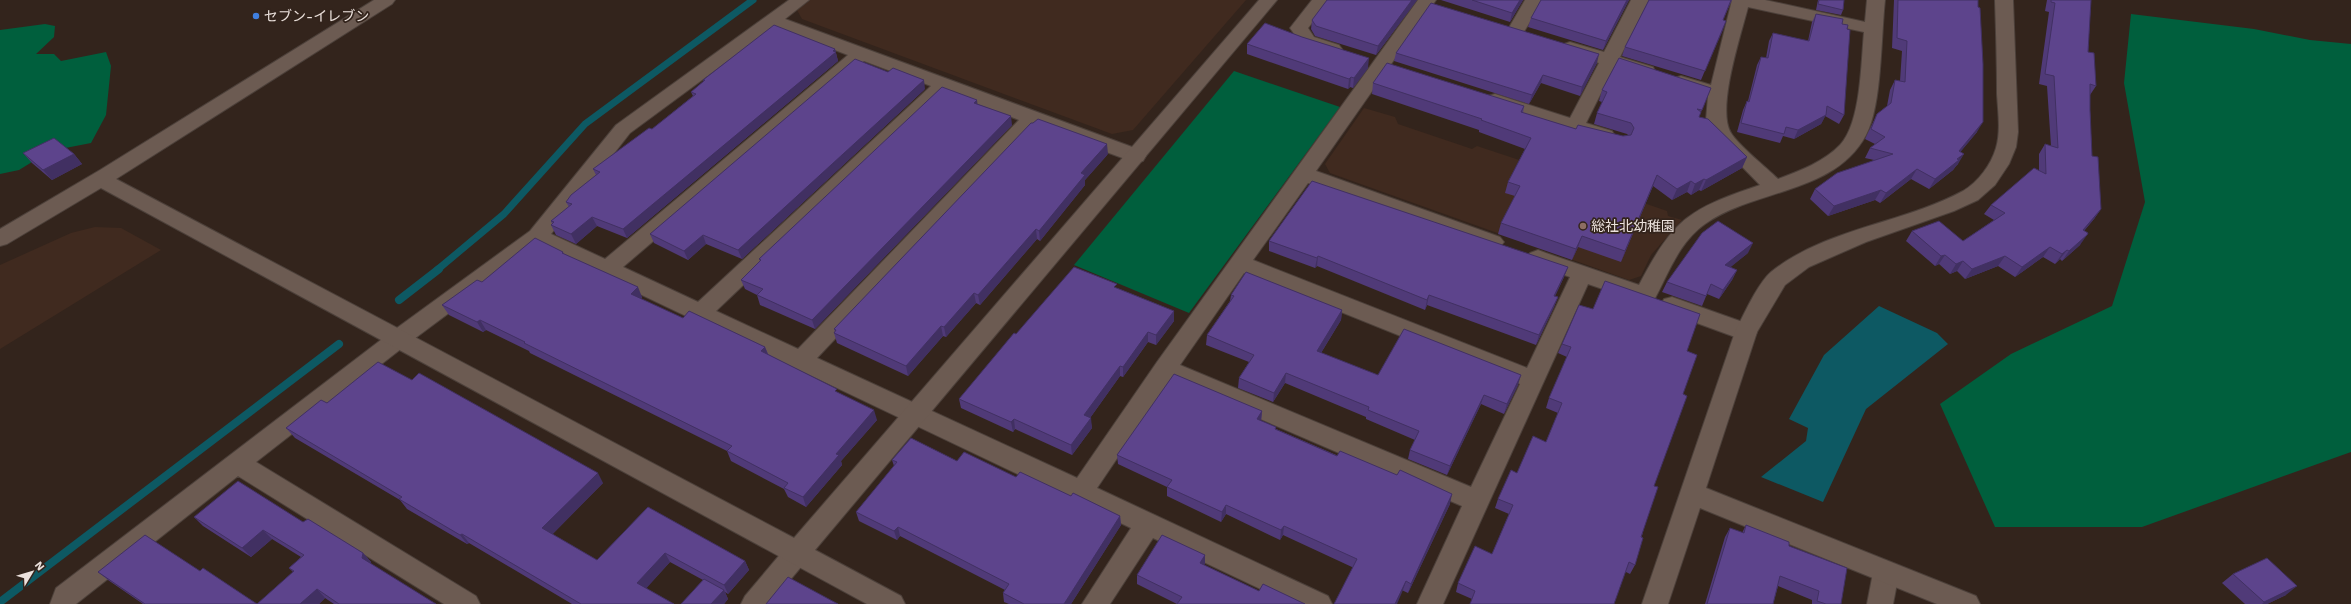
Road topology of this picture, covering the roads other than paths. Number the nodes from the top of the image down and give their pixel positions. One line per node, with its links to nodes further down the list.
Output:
1 (386, 0): 26 (street)
2 (800, 0): 11 (street)
3 (1268, 0): 24 (street)
4 (1321, 0): 17 (street)
5 (1534, 0): 13 (street)
6 (1640, 0): 16 (street)
7 (1741, 0): 12 (street); 19 (street)
8 (1876, 0): 12 (street)
9 (2004, 0): 35 (street)
10 (1430, 4): 17 (street)
11 (773, 20): 15 (street); 28 (street)
12 (1872, 29): 27 (street)
13 (1515, 31)
14 (1552, 42): 16 (street)
15 (862, 54): 18 (street); 31 (street)
16 (1610, 60): 19 (street); 22 (street)
17 (1374, 62): 25 (street)
18 (944, 84): 21 (street); 34 (street)
19 (1718, 93): 27 (street)
20 (1478, 95): 22 (street)
21 (1032, 118): 24 (street); 37 (street)
22 (1575, 126): 23 (street)
23 (1619, 140)
24 (1136, 156): 40 (street)
25 (1304, 174): 30 (street); 32 (street)
26 (100, 179): 29 (street); 36 (street)
27 (1774, 187): 33 (street)
28 (537, 236): 31 (street); 36 (street)
29 (0, 239)
30 (1240, 263): 38 (street); 39 (street)
31 (607, 269): 34 (street)
32 (1582, 274): 33 (street); 39 (street)
33 (1644, 296): 35 (street)
34 (700, 313): 37 (street)
35 (1746, 332): 43 (street)
36 (398, 339): 41 (street); 46 (street)
37 (801, 360): 40 (street)
38 (1165, 368): 42 (street); 44 (street)
39 (1534, 380): 44 (street)
40 (916, 414): 42 (street); 46 (street)
41 (238, 464): 48 (street); 49 (street)
42 (1081, 492): 45 (street)
43 (1693, 494): 47 (street); 55 (street)
44 (1477, 502): 54 (street)
45 (1148, 524): 52 (street); 53 (street)
46 (796, 553): 50 (street); 51 (street)
47 (1886, 573): 56 (street); 57 (street)
48 (63, 604)
49 (468, 604)
50 (754, 604)
51 (892, 604)
52 (1095, 604)
53 (1319, 604)
54 (1430, 604)
55 (1656, 604)
56 (1880, 604)
57 (1967, 604)

